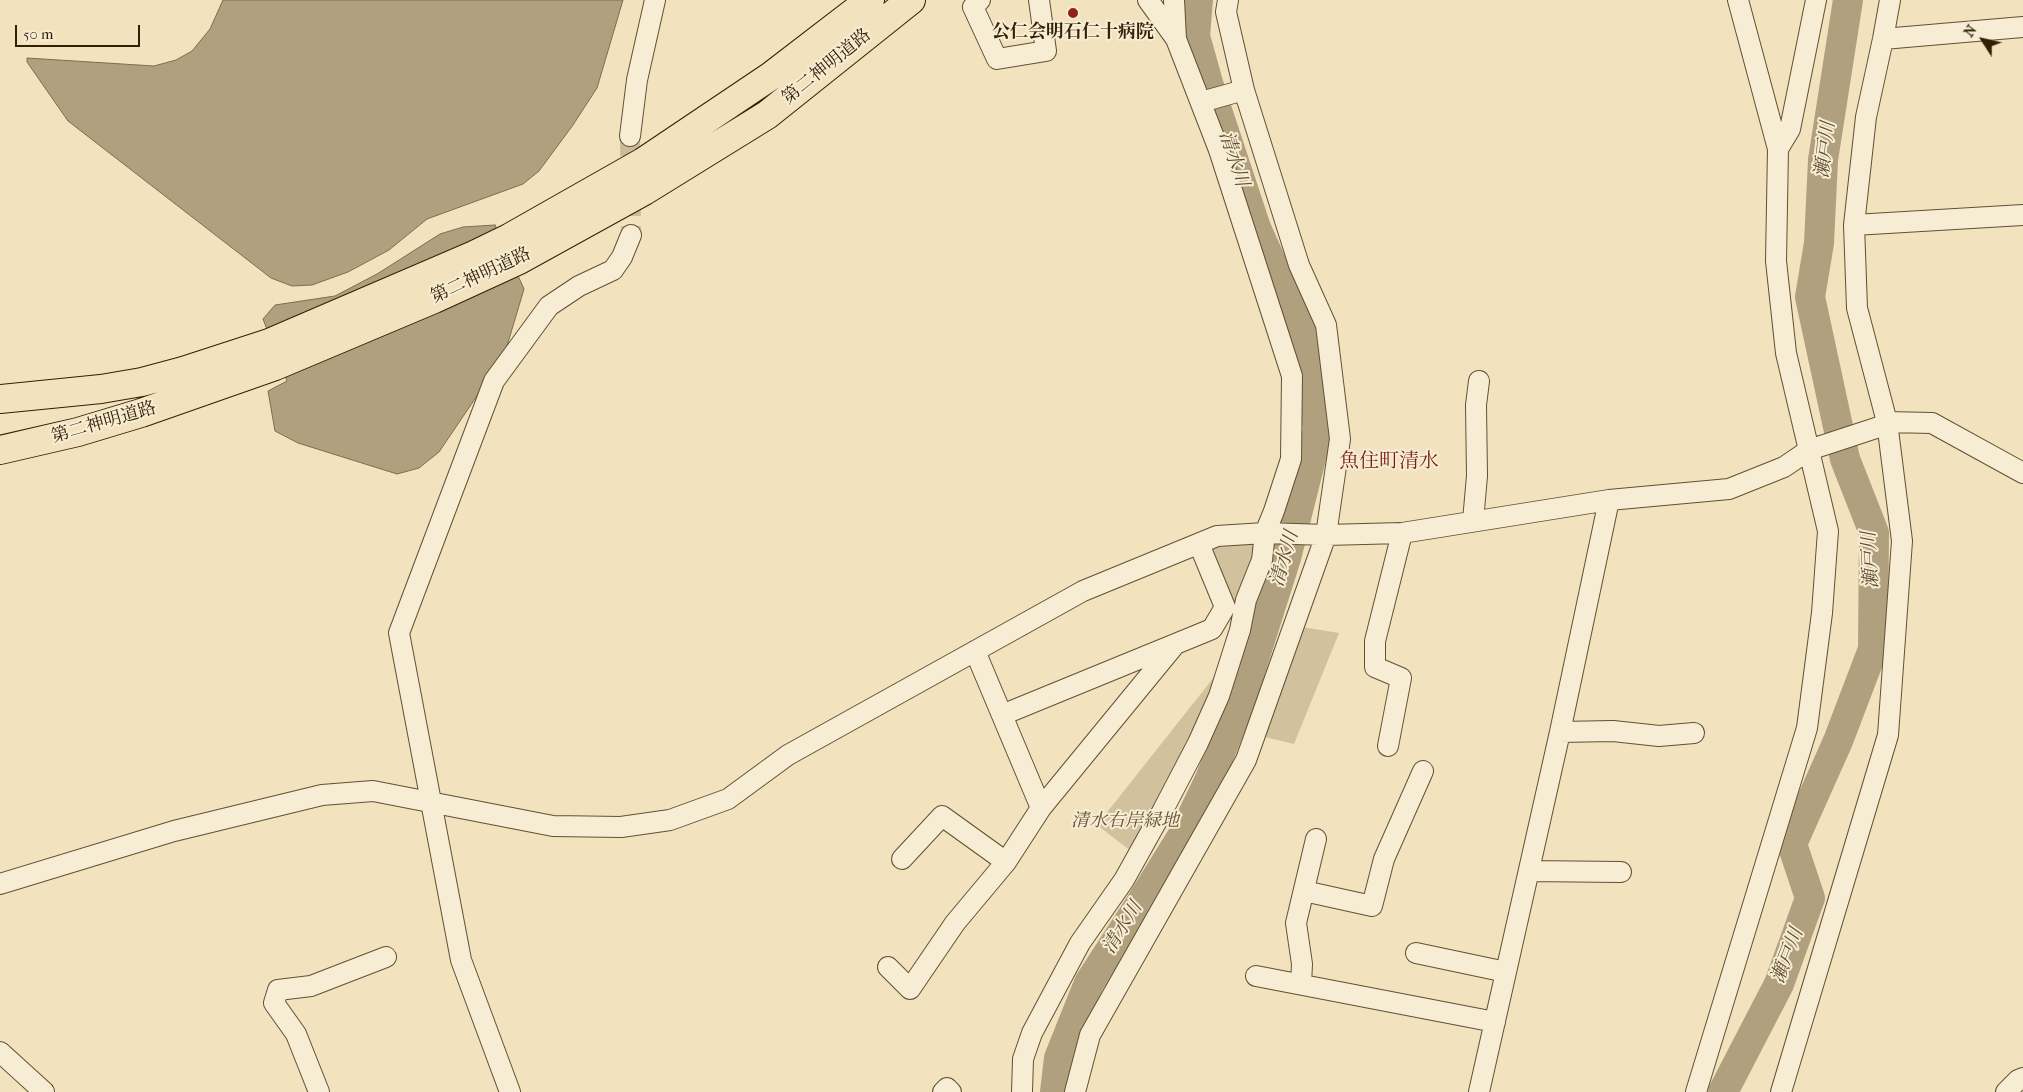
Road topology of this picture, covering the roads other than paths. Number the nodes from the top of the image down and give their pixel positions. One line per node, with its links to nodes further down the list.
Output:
1 (654, 0): 17 (street)
2 (870, 0): 22 (highway, 第二神明道路)
3 (911, 0): 22 (highway, 第二神明道路)
4 (980, 0): 5 (street)
5 (1038, 0)
6 (1148, 0): 13 (street)
7 (1174, 0): 13 (street)
8 (1228, 0): 15 (street)
9 (1738, 0): 18 (street)
10 (1816, 0): 18 (street)
11 (1890, 0): 14 (street)
12 (2023, 27): 14 (street)
13 (1176, 39): 16 (street)
14 (1883, 39): 20 (street)
15 (1244, 90): 16 (street); 34 (street)
16 (1201, 102): 33 (street)
17 (630, 136)
18 (1778, 149): 27 (street)
19 (2023, 214): 20 (street)
20 (1854, 225): 26 (street)
21 (632, 235): 43 (street)
22 (514, 249): 23 (highway, 第二神明道路)
23 (272, 355): 25 (highway, 第二神明道路); 28 (highway, 第二神明道路)
24 (1479, 381): 31 (street)
25 (0, 399)
26 (1883, 425): 27 (street); 29 (street); 70 (street)
27 (1814, 448): 30 (street); 69 (street)
28 (0, 450)
29 (2023, 473)
30 (1609, 500): 31 (street); 39 (street)
31 (1474, 521): 32 (street)
32 (1402, 533): 34 (street); 41 (street)
33 (1265, 534): 34 (street); 35 (street); 66 (street)
34 (1326, 535): 67 (street)
35 (1199, 544): 36 (street); 37 (street)
36 (1173, 646): 38 (street); 44 (street)
37 (975, 651): 38 (street); 43 (street)
38 (1002, 715): 44 (street)
39 (1560, 732): 40 (street); 48 (street)
40 (1694, 733)
41 (1388, 746)
42 (1423, 771): 51 (street)
43 (430, 801): 50 (street); 63 (street)
44 (1041, 808): 47 (street)
45 (1316, 838): 51 (street)
46 (902, 858): 47 (street)
47 (1006, 862): 54 (street)
48 (1529, 871): 49 (street); 55 (street)
49 (1621, 872)
50 (0, 884)
51 (1304, 890): 57 (street)
52 (1416, 953): 55 (street)
53 (386, 957): 62 (street)
54 (888, 967)
55 (1506, 972): 58 (street)
56 (1256, 976): 57 (street)
57 (1301, 984): 58 (street)
58 (1495, 1022): 68 (street)
59 (0, 1052): 61 (street)
60 (2023, 1078): 71 (street)
61 (44, 1092)
62 (319, 1092)
63 (510, 1092)
64 (943, 1092): 65 (street)
65 (951, 1092)
66 (1022, 1092)
67 (1075, 1092)
68 (1479, 1092)
69 (1696, 1092)
70 (1781, 1092)
71 (2006, 1092)

